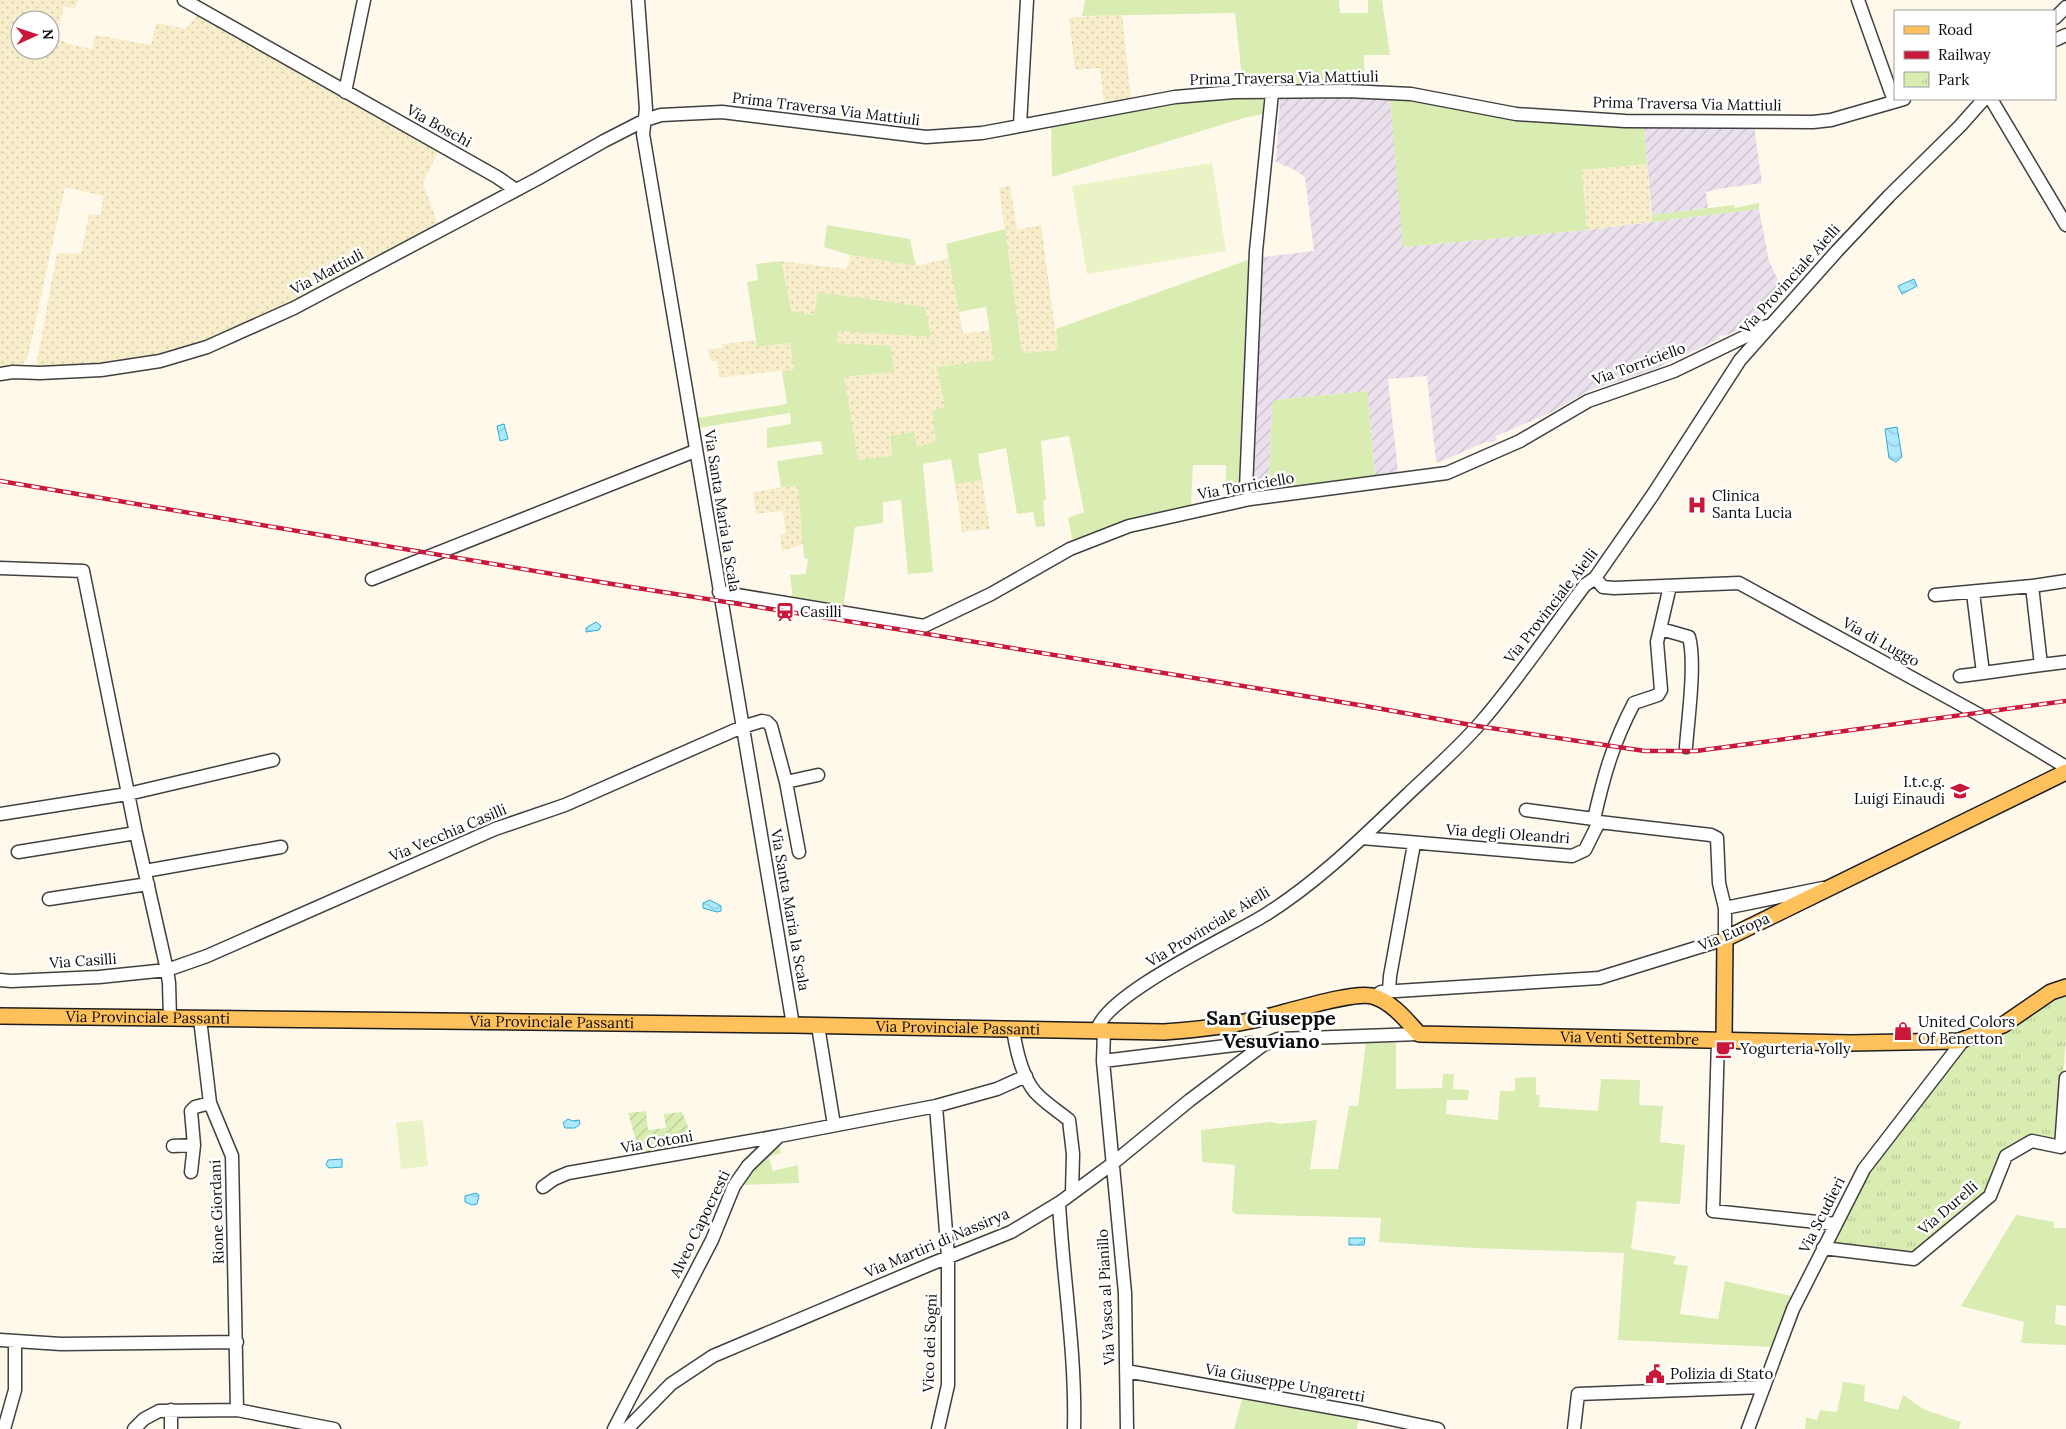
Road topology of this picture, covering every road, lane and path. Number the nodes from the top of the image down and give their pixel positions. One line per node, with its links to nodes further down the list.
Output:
1 (184, 0): 9 (street, Via Boschi)
2 (364, 0): 9 (street)
3 (638, 0): 14 (street, Via Santa Maria la Scala)
4 (1027, 0): 15 (street)
5 (1858, 0): 8 (street, Prima Traversa Via Mattiuli)
6 (2066, 7): 7 (street)
7 (2056, 17)
8 (1894, 88)
9 (346, 92): 16 (street, Via Boschi)
10 (1272, 93): 11 (street, Prima Traversa Via Mattiuli); 15 (street, Prima Traversa Via Mattiuli); 21 (street, Via Torriciello)
11 (1899, 100)
12 (1983, 100): 18 (street, Via Provinciale Aielli)
13 (1992, 100): 17 (street)
14 (645, 120): 15 (street, Prima Traversa Via Mattiuli); 16 (street, Via Mattiuli); 20 (street, Via Santa Maria la Scala)
15 (1020, 125)
16 (516, 190): 19 (street, Via Mattiuli)
17 (2066, 225)
18 (1772, 324): 23 (street, Via Provinciale Aielli); 28 (street, Via Torriciello)
19 (0, 374)
20 (695, 451): 24 (street); 28 (street, Via Santa Maria la Scala)
21 (1246, 489)
22 (0, 568): 43 (street)
23 (1595, 578): 26 (street, Via di Luggo); 48 (street, Via Provinciale Aielli)
24 (372, 579)
25 (2066, 582): 27 (street)
26 (1670, 586): 31 (street); 39 (street, Via di Luggo)
27 (2032, 586): 29 (street); 33 (street)
28 (719, 592): 36 (street, Via Santa Maria la Scala)
29 (1973, 593): 30 (street); 34 (street)
30 (1935, 595)
31 (1661, 629): 37 (street); 46 (street)
32 (2066, 662): 33 (street)
33 (2041, 665): 34 (street)
34 (1983, 673): 35 (street)
35 (1960, 676)
36 (742, 727): 42 (street, Via Vecchia Casilli); 59 (street, Via Vecchia Casilli); 69 (street, Via Santa Maria la Scala)
37 (1686, 747)
38 (273, 760): 43 (street)
39 (2066, 767)
40 (2066, 772): 55 (main road, Via Europa)
41 (818, 776): 42 (street)
42 (786, 782): 52 (street, Via Vecchia Casilli)
43 (128, 794): 45 (street); 47 (street)
44 (1526, 810): 46 (street)
45 (0, 814)
46 (1596, 820): 49 (street, Via degli Oleandri); 57 (street)
47 (136, 832): 51 (street); 53 (street)
48 (1362, 838): 49 (street, Via degli Oleandri); 72 (street, Via Provinciale Aielli)
49 (1414, 844): 63 (street)
50 (281, 847): 53 (street)
51 (18, 852)
52 (799, 852)
53 (145, 871): 54 (street)
54 (148, 884): 56 (street); 59 (street)
55 (1836, 886): 57 (street); 58 (main road, Via Europa)
56 (49, 899)
57 (1725, 908): 58 (street)
58 (1725, 939): 63 (street, Via Europa); 75 (main road)
59 (167, 970): 61 (street, Via Casilli); 67 (street)
60 (2066, 977): 64 (main road)
61 (0, 980)
62 (2066, 988): 64 (main road)
63 (1389, 991): 65 (street, Via Europa)
64 (2051, 992): 74 (main road, Via Venti Settembre)
65 (1374, 996): 72 (main road, Via Provinciale Passanti); 73 (main road)
66 (0, 1016): 67 (main road, Via Provinciale Passanti)
67 (170, 1018): 68 (main road, Via Provinciale Passanti)
68 (200, 1018): 69 (main road, Via Provinciale Passanti); 80 (street, Rione Giordani)
69 (794, 1025): 70 (main road, Via Provinciale Passanti)
70 (818, 1026): 71 (main road, Via Provinciale Passanti); 82 (street)
71 (1013, 1030): 72 (main road, Via Provinciale Passanti); 78 (street)
72 (1100, 1031): 77 (street, Via Vasca al Pianillo)
73 (1419, 1034): 75 (main road, Via Venti Settembre); 76 (street, Via Martiri di Nassirya)
74 (1962, 1039): 75 (main road, Via Venti Settembre); 92 (street, Via Scudieri)
75 (1721, 1040): 92 (street)
76 (1263, 1045): 77 (street); 87 (street, Via Martiri di Nassirya)
77 (1102, 1061): 87 (street, Via Vasca al Pianillo)
78 (1026, 1076): 81 (street); 90 (street)
79 (2066, 1078): 86 (street, Via Durelli)
80 (210, 1104): 84 (street); 97 (street, Rione Giordani)
81 (936, 1106): 82 (street); 94 (street, Vico dei Sogni)
82 (834, 1125): 83 (street)
83 (779, 1136): 89 (street, Via Cotoni); 106 (street, Alveo Capocresti)
84 (194, 1145): 85 (street); 88 (street)
85 (173, 1146)
86 (2063, 1147): 93 (street, Via Durelli)
87 (1112, 1164): 90 (street, Via Martiri di Nassirya); 98 (street, Via Vasca al Pianillo)
88 (191, 1172)
89 (543, 1187)
90 (1072, 1192): 91 (street, Via Martiri di Nassirya)
91 (1059, 1203): 94 (street, Via Martiri di Nassirya); 109 (street)
92 (1836, 1224): 93 (street, Via Scudieri)
93 (1823, 1248): 99 (street, Via Scudieri)
94 (948, 1257): 107 (street, Via Martiri di Nassirya); 108 (street, Vico dei Sogni)
95 (0, 1340): 96 (street)
96 (15, 1341): 97 (street); 102 (street)
97 (237, 1342): 101 (street, Rione Giordani)
98 (1126, 1372): 110 (street, Via Vasca al Pianillo); 111 (street, Via Giuseppe Ungaretti)
99 (1764, 1387): 112 (street); 113 (street, Via Scudieri)
100 (171, 1410): 101 (street); 103 (street); 104 (street)
101 (238, 1410): 105 (street)
102 (4, 1429)
103 (134, 1429)
104 (171, 1429)
105 (334, 1429)
106 (614, 1429)
107 (627, 1429)
108 (938, 1429)
109 (1074, 1429)
110 (1127, 1429)
111 (1438, 1429)
112 (1574, 1429)
113 (1748, 1429)

